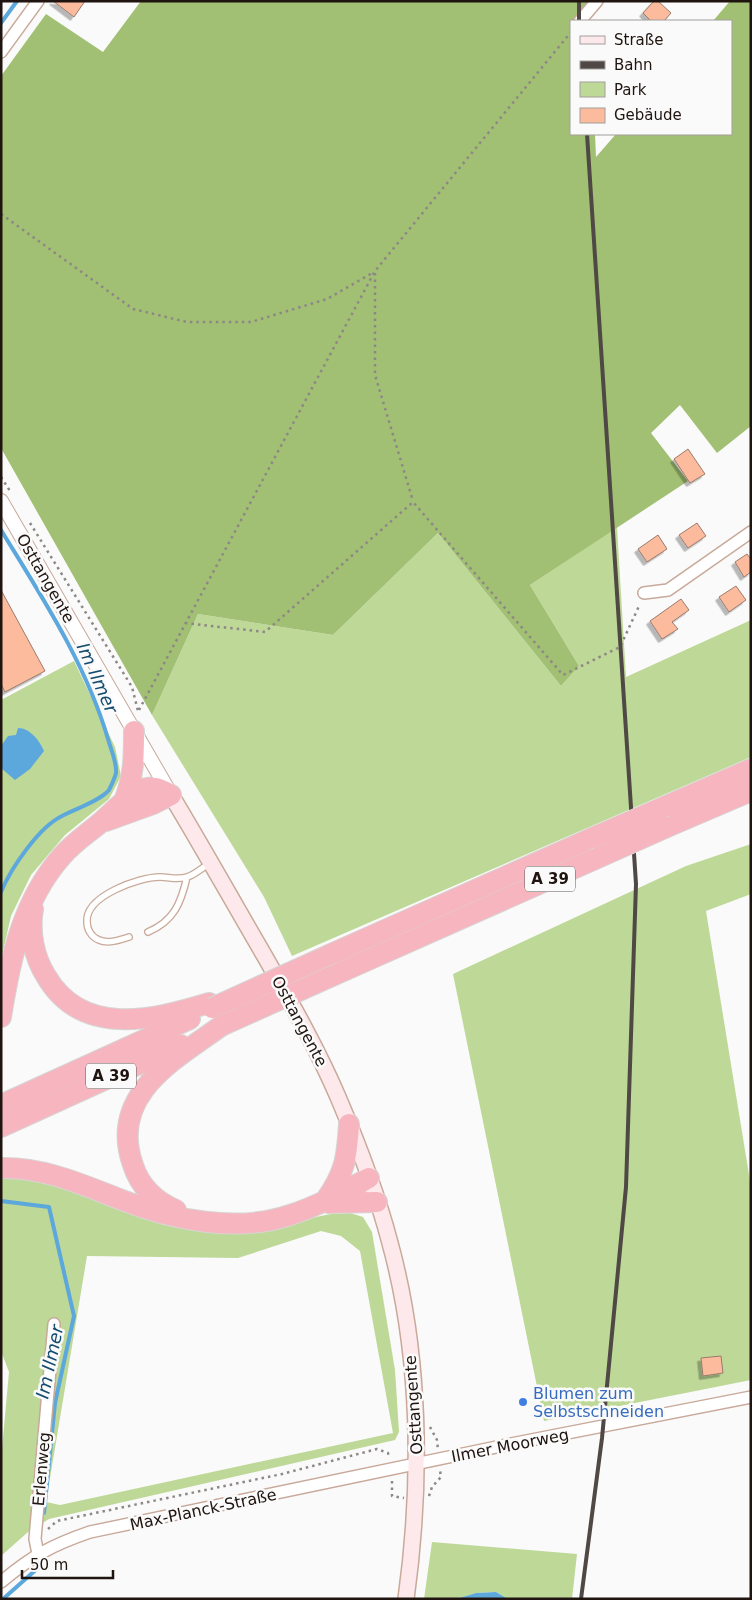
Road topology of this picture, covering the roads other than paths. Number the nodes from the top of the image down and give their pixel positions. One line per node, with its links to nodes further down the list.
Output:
1 (38, 1): 4 (street)
2 (597, 1): 3 (street)
3 (581, 20)
4 (1, 52)
5 (6, 497): 8 (street, Osttangente)
6 (751, 532): 7 (street)
7 (644, 593)
8 (134, 730): 11 (street, Osttangente); 12 (highway)
9 (751, 769): 19 (highway, A 39, bridge)
10 (751, 791): 21 (highway, A 39, bridge)
11 (171, 794): 12 (highway); 13 (highway); 14 (main road, Osttangente)
12 (124, 801): 13 (highway)
13 (100, 823): 16 (highway)
14 (211, 862): 15 (lane); 23 (main road, Osttangente)
15 (187, 877): 17 (lane); 18 (lane)
16 (34, 900): 19 (highway); 20 (highway)
17 (148, 932)
18 (129, 937)
19 (210, 1006): 22 (highway, A 39)
20 (1, 1018)
21 (221, 1026): 24 (highway, A 39); 29 (highway)
22 (1, 1105)
23 (350, 1124): 26 (main road, Osttangente); 28 (highway)
24 (1, 1127)
25 (1, 1168): 29 (highway)
26 (369, 1178): 27 (main road, Osttangente); 28 (highway)
27 (378, 1202): 28 (highway); 32 (main road, Osttangente)
28 (323, 1203): 29 (highway)
29 (208, 1222)
30 (54, 1324): 33 (street, Erlenweg)
31 (751, 1397): 32 (street, Ilmer Moorweg)
32 (416, 1464): 33 (street, Max-Planck-Straße); 35 (main road, Osttangente)
33 (38, 1554): 34 (street, Max-Planck-Straße)
34 (1, 1582)
35 (406, 1599)

